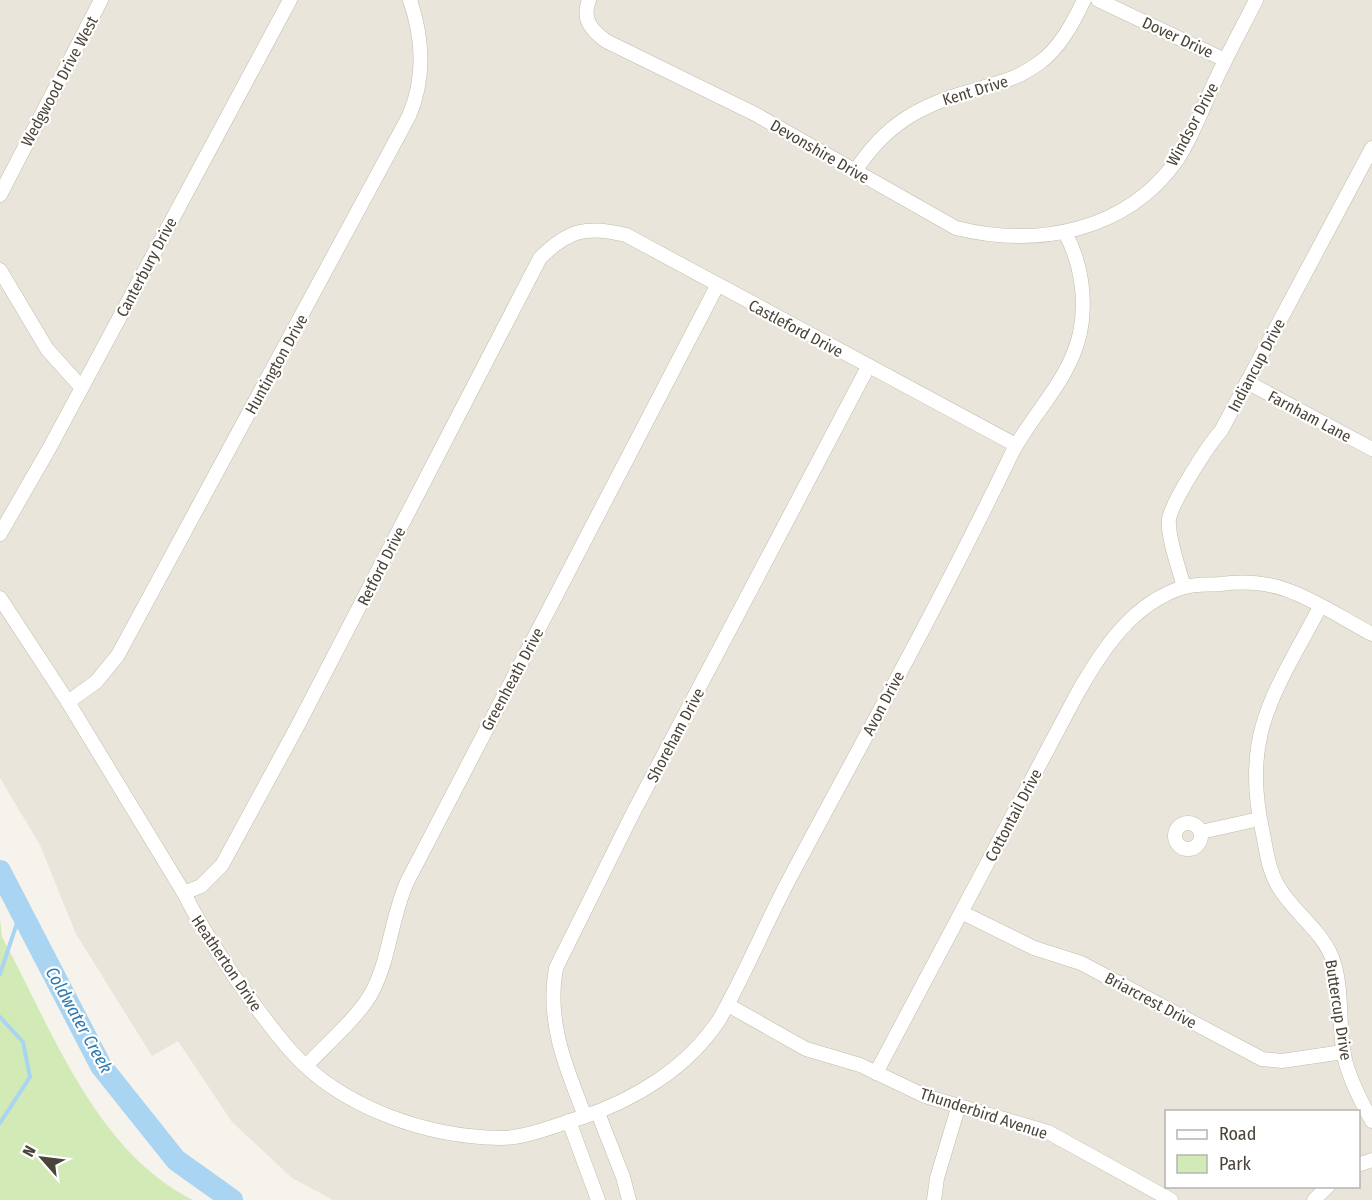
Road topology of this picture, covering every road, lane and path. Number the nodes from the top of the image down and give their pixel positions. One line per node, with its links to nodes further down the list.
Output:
1 (101, 0): 11 (street, Wedgwood Drive West)
2 (290, 0): 18 (street, Canterbury Drive)
3 (410, 0): 26 (street, Huntington Drive)
4 (589, 0): 10 (street, Devonshire Drive)
5 (1084, 0): 10 (street, Kent Drive)
6 (1098, 0): 8 (street, Dover Drive)
7 (1256, 0): 8 (street, Windsor Drive)
8 (1225, 60): 12 (street, Windsor Drive)
9 (1372, 148): 17 (street, Indiancup Drive)
10 (856, 170): 12 (street, Devonshire Drive)
11 (0, 195)
12 (1065, 233): 19 (street, Avon Drive)
13 (572, 234): 15 (street, Castleford Drive); 29 (street, Retford Drive)
14 (0, 270): 18 (street)
15 (717, 286): 16 (street, Castleford Drive); 33 (street, Greenheath Drive)
16 (868, 367): 19 (street, Castleford Drive); 36 (street, Shoreham Drive)
17 (1247, 382): 20 (street, Farnham Lane); 22 (street, Indiancup Drive)
18 (81, 387): 21 (street, Canterbury Drive)
19 (1016, 446): 31 (street, Avon Drive)
20 (1372, 449)
21 (0, 534)
22 (1184, 587): 24 (street); 30 (street, Cottontail Drive)
23 (0, 598): 26 (street, Heatherton Drive)
24 (1320, 607): 25 (street); 27 (street, Buttercup Drive)
25 (1372, 634)
26 (68, 702): 29 (street, Heatherton Drive)
27 (1259, 819): 28 (street); 32 (street, Buttercup Drive)
28 (1201, 832)
29 (184, 893): 33 (street, Heatherton Drive)
30 (963, 913): 32 (street, Briarcrest Drive); 34 (street, Cottontail Drive)
31 (728, 1005): 34 (street, Thunderbird Avenue); 36 (street, Avon Drive)
32 (1343, 1052): 37 (street, Buttercup Drive)
33 (307, 1065): 38 (street, Heatherton Drive)
34 (876, 1073): 35 (street, Thunderbird Avenue)
35 (958, 1108): 42 (street); 43 (street, Thunderbird Avenue)
36 (592, 1114): 38 (street, Heatherton Drive); 41 (street, Shoreham Drive)
37 (1372, 1120)
38 (569, 1121): 40 (street)
39 (1326, 1188): 44 (street)
40 (598, 1200)
41 (629, 1200)
42 (934, 1200)
43 (1171, 1200)
44 (1314, 1200)

